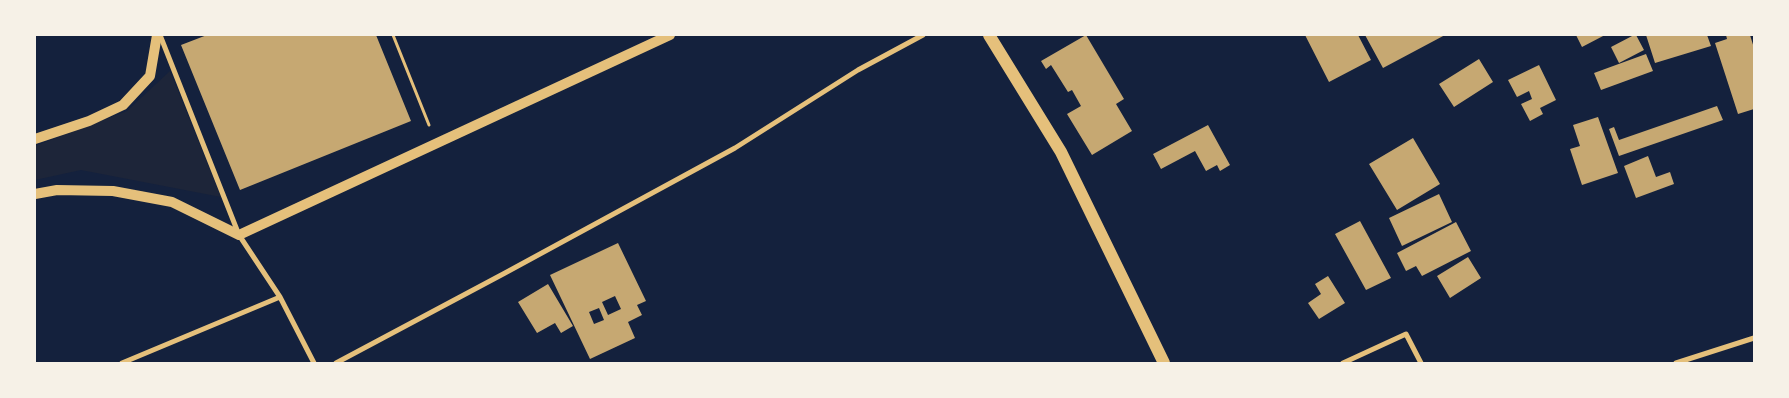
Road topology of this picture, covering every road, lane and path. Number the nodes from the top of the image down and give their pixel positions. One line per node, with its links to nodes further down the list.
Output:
1 (159, 35): 6 (main road); 9 (street)
2 (392, 35): 7 (path)
3 (670, 35): 7 (main road)
4 (923, 35): 14 (street)
5 (989, 35): 15 (main road)
6 (35, 139)
7 (437, 144): 9 (main road)
8 (35, 194): 9 (main road)
9 (239, 235): 10 (street)
10 (280, 297): 12 (street); 13 (street)
11 (1754, 338): 18 (street)
12 (122, 363)
13 (314, 363)
14 (336, 363)
15 (1164, 363)
16 (1343, 363): 17 (street)
17 (1421, 363)
18 (1676, 363)

